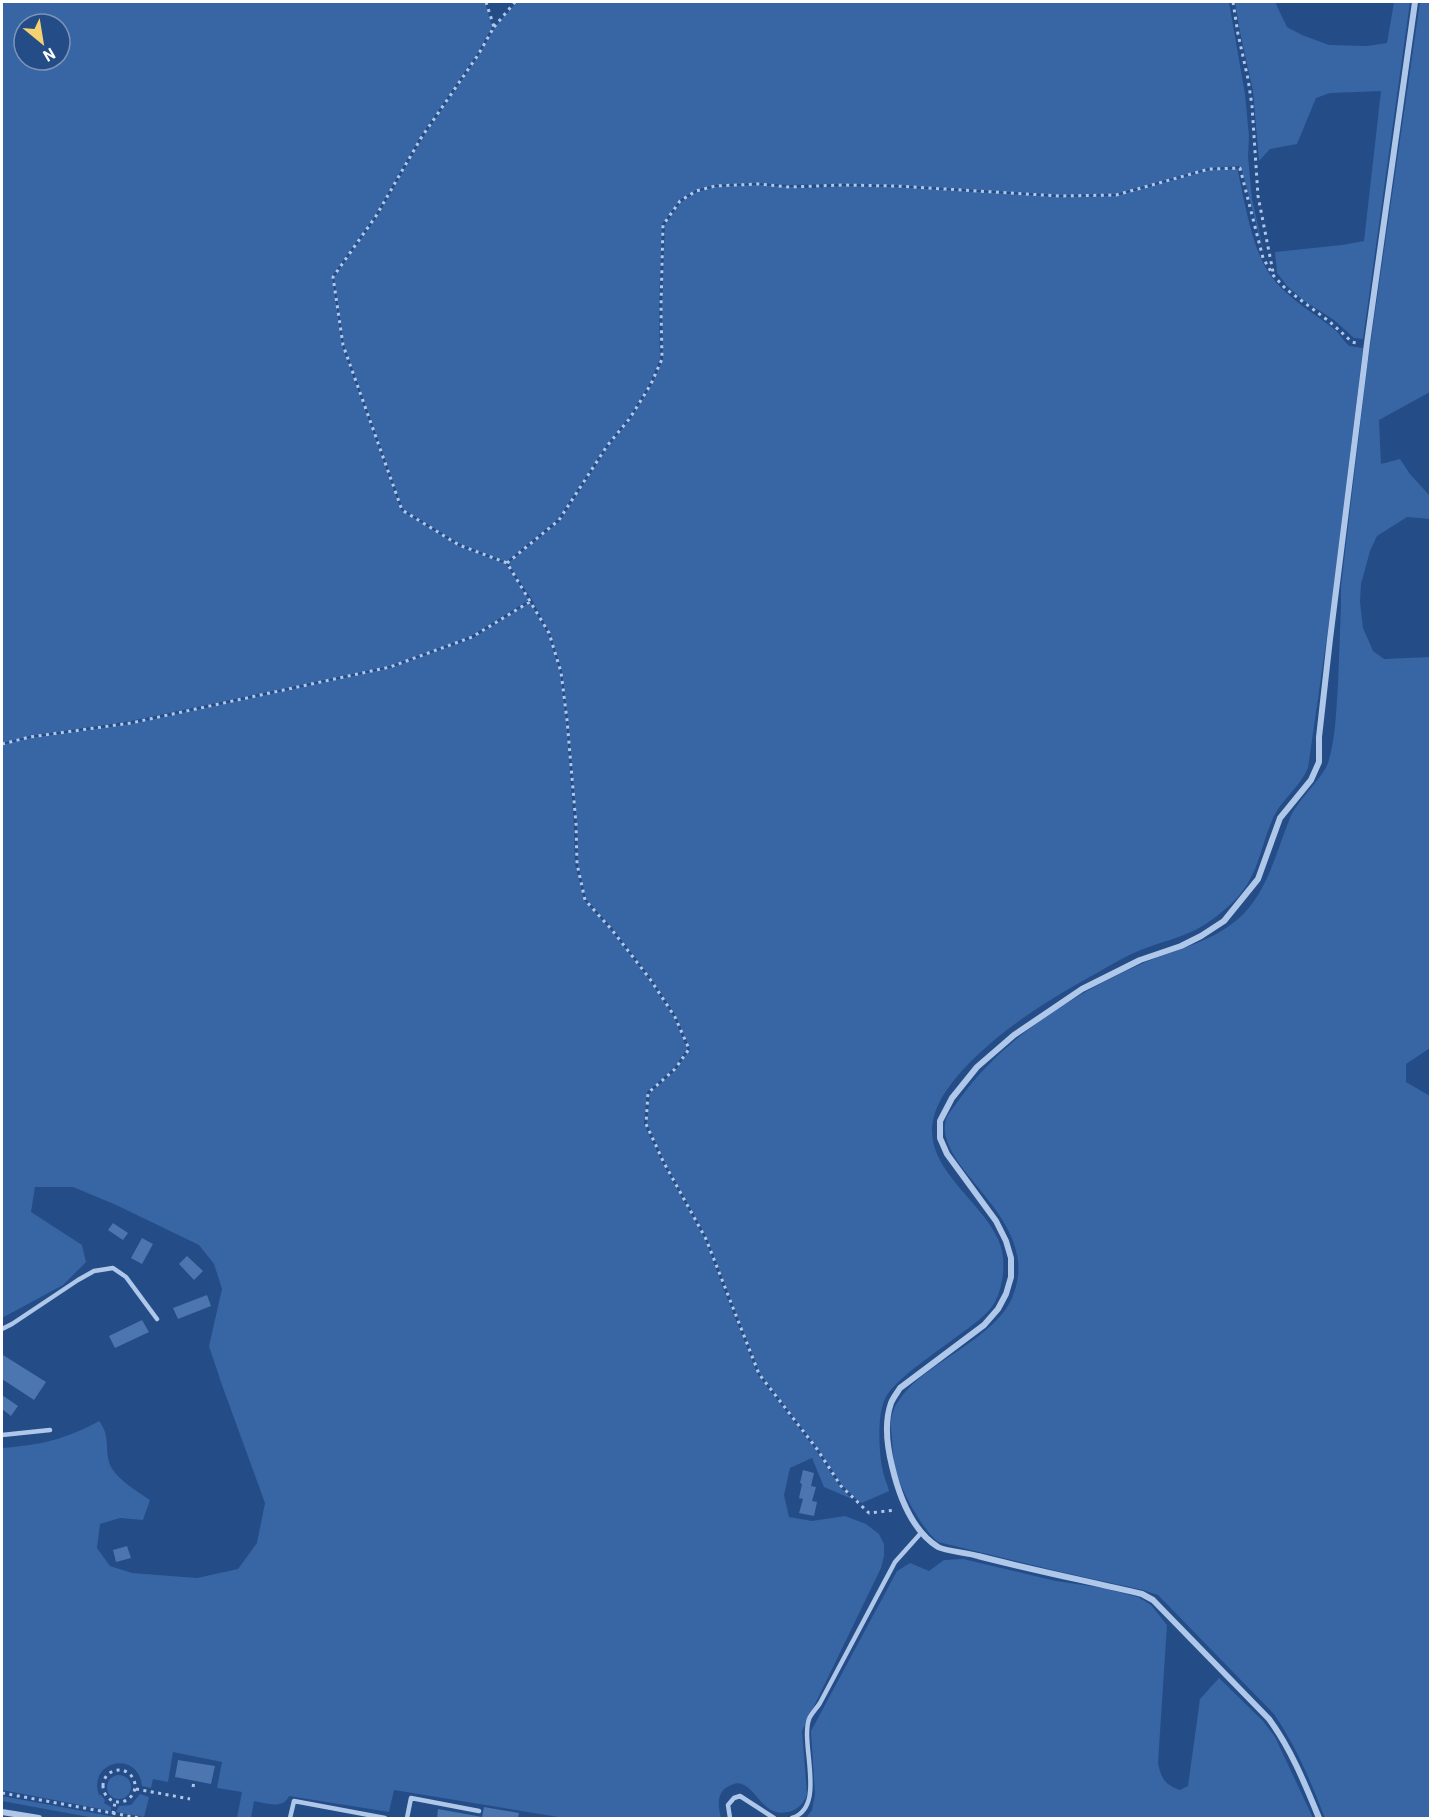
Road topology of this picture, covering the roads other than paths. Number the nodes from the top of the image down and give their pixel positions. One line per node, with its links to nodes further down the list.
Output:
1 (1415, 2): 6 (street)
2 (157, 1319): 3 (lane)
3 (2, 1329)
4 (50, 1430): 5 (lane)
5 (2, 1436)
6 (921, 1533): 15 (lane); 16 (street)
7 (479, 1811): 12 (lane)
8 (2, 1812): 9 (street)
9 (39, 1818)
10 (290, 1818): 11 (lane)
11 (385, 1818)
12 (407, 1818)
13 (730, 1818): 14 (lane)
14 (774, 1818)
15 (792, 1818)
16 (1319, 1818)

